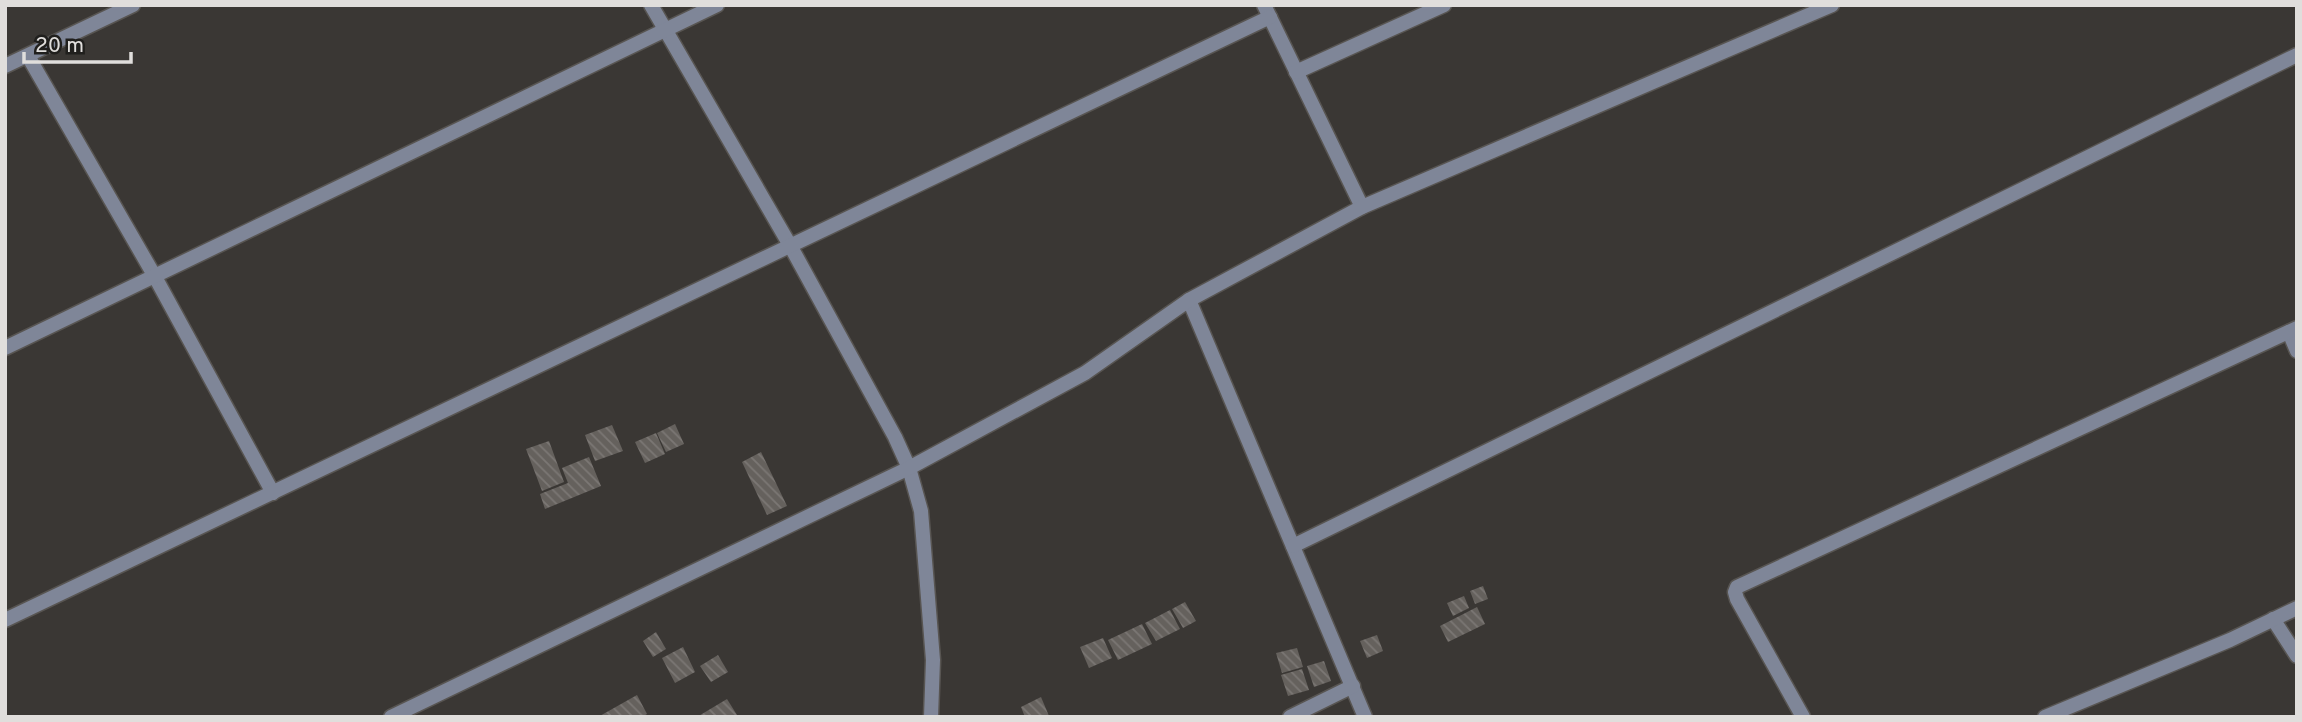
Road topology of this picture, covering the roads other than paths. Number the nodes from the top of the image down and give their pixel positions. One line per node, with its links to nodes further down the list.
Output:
1 (134, 5): 9 (street)
2 (651, 5): 7 (street)
3 (717, 5): 7 (street)
4 (1444, 5): 11 (street)
5 (1832, 5): 12 (street)
6 (1267, 11): 11 (street); 13 (street)
7 (665, 30): 13 (street); 14 (street)
8 (2297, 55): 21 (street)
9 (27, 56): 10 (street); 14 (street)
10 (6, 63)
11 (1296, 72): 12 (street)
12 (1362, 207): 15 (street)
13 (791, 247): 19 (street); 20 (street)
14 (154, 275): 17 (street); 20 (street)
15 (1189, 300): 19 (street); 21 (street)
16 (2293, 330): 18 (street); 31 (street)
17 (5, 348)
18 (2297, 351)
19 (909, 468): 27 (street); 28 (street)
20 (273, 493): 24 (street)
21 (1293, 546): 26 (street)
22 (2297, 608): 23 (street)
23 (2273, 619): 25 (street); 32 (street)
24 (5, 620)
25 (2297, 656)
26 (1353, 686): 29 (street); 30 (street)
27 (391, 717)
28 (931, 717)
29 (1290, 717)
30 (1365, 717)
31 (1802, 717)
32 (2045, 717)

